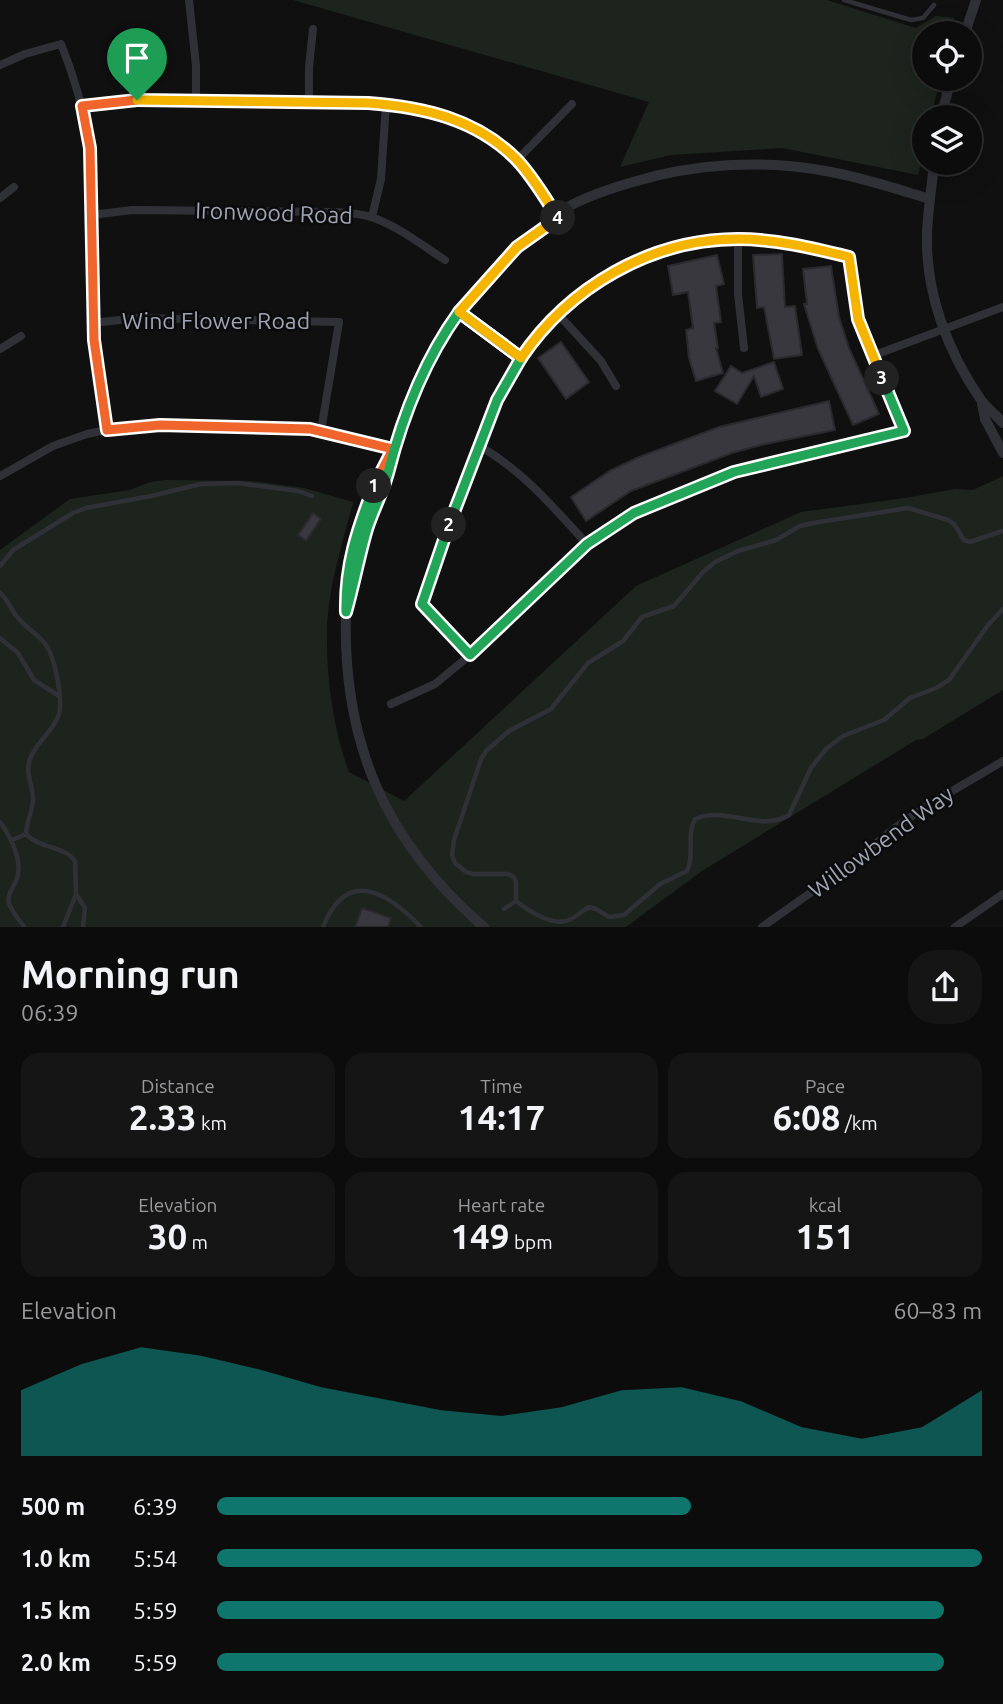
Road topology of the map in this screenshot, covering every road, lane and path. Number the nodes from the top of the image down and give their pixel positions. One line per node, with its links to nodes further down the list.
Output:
1 (189, 0): 8 (street)
2 (844, 0): 4 (lane)
3 (976, 0): 5 (street)
4 (934, 5)
5 (969, 21)
6 (313, 30): 9 (street)
7 (0, 65): 12 (street)
8 (197, 100): 9 (street); 12 (street)
9 (309, 101): 10 (street)
10 (386, 104): 13 (street); 19 (street)
11 (572, 104): 13 (street)
12 (82, 106): 18 (street)
13 (517, 160): 20 (street)
14 (933, 175): 17 (street)
15 (14, 187): 16 (street)
16 (0, 198)
17 (930, 199): 20 (street); 27 (street)
18 (92, 215): 19 (street, Ironwood Road); 26 (street)
19 (372, 217): 22 (street, Ironwood Road)
20 (558, 218): 24 (street)
21 (738, 239): 25 (street); 29 (street); 31 (street)
22 (445, 260)
23 (1003, 307): 27 (street)
24 (459, 312): 32 (street); 40 (street)
25 (558, 314): 32 (street); 33 (street)
26 (93, 323): 36 (street); 37 (street, Wind Flower Road)
27 (944, 328): 31 (street); 34 (street)
28 (21, 336): 30 (street)
29 (744, 348)
30 (0, 349)
31 (872, 356): 45 (street)
32 (521, 358): 39 (street)
33 (615, 386)
34 (982, 402): 35 (street); 38 (street)
35 (1003, 423)
36 (107, 430): 37 (street); 42 (street)
37 (321, 431): 40 (street)
38 (998, 434): 41 (street)
39 (481, 447): 45 (street); 50 (street)
40 (393, 449): 67 (street)
41 (1003, 453)
42 (0, 476)
43 (312, 496): 46 (lane)
44 (1003, 531): 59 (lane)
45 (587, 544): 50 (street)
46 (0, 566)
47 (0, 593): 51 (lane)
48 (1003, 609): 61 (lane)
49 (0, 638): 51 (lane)
50 (470, 655): 52 (street)
51 (59, 696): 55 (lane)
52 (391, 704)
53 (1003, 761): 69 (street, Willowbend Way)
54 (0, 822): 56 (lane)
55 (26, 834): 56 (lane); 57 (lane)
56 (12, 840): 62 (lane)
57 (76, 894): 63 (lane); 64 (lane)
58 (1003, 894): 70 (street)
59 (516, 901): 60 (lane); 61 (lane)
60 (504, 909)
61 (544, 918): 68 (lane)
62 (24, 927)
63 (63, 927)
64 (83, 927)
65 (323, 927): 66 (lane)
66 (421, 927)
67 (484, 927)
68 (544, 927)
69 (762, 927)
70 (955, 927)

